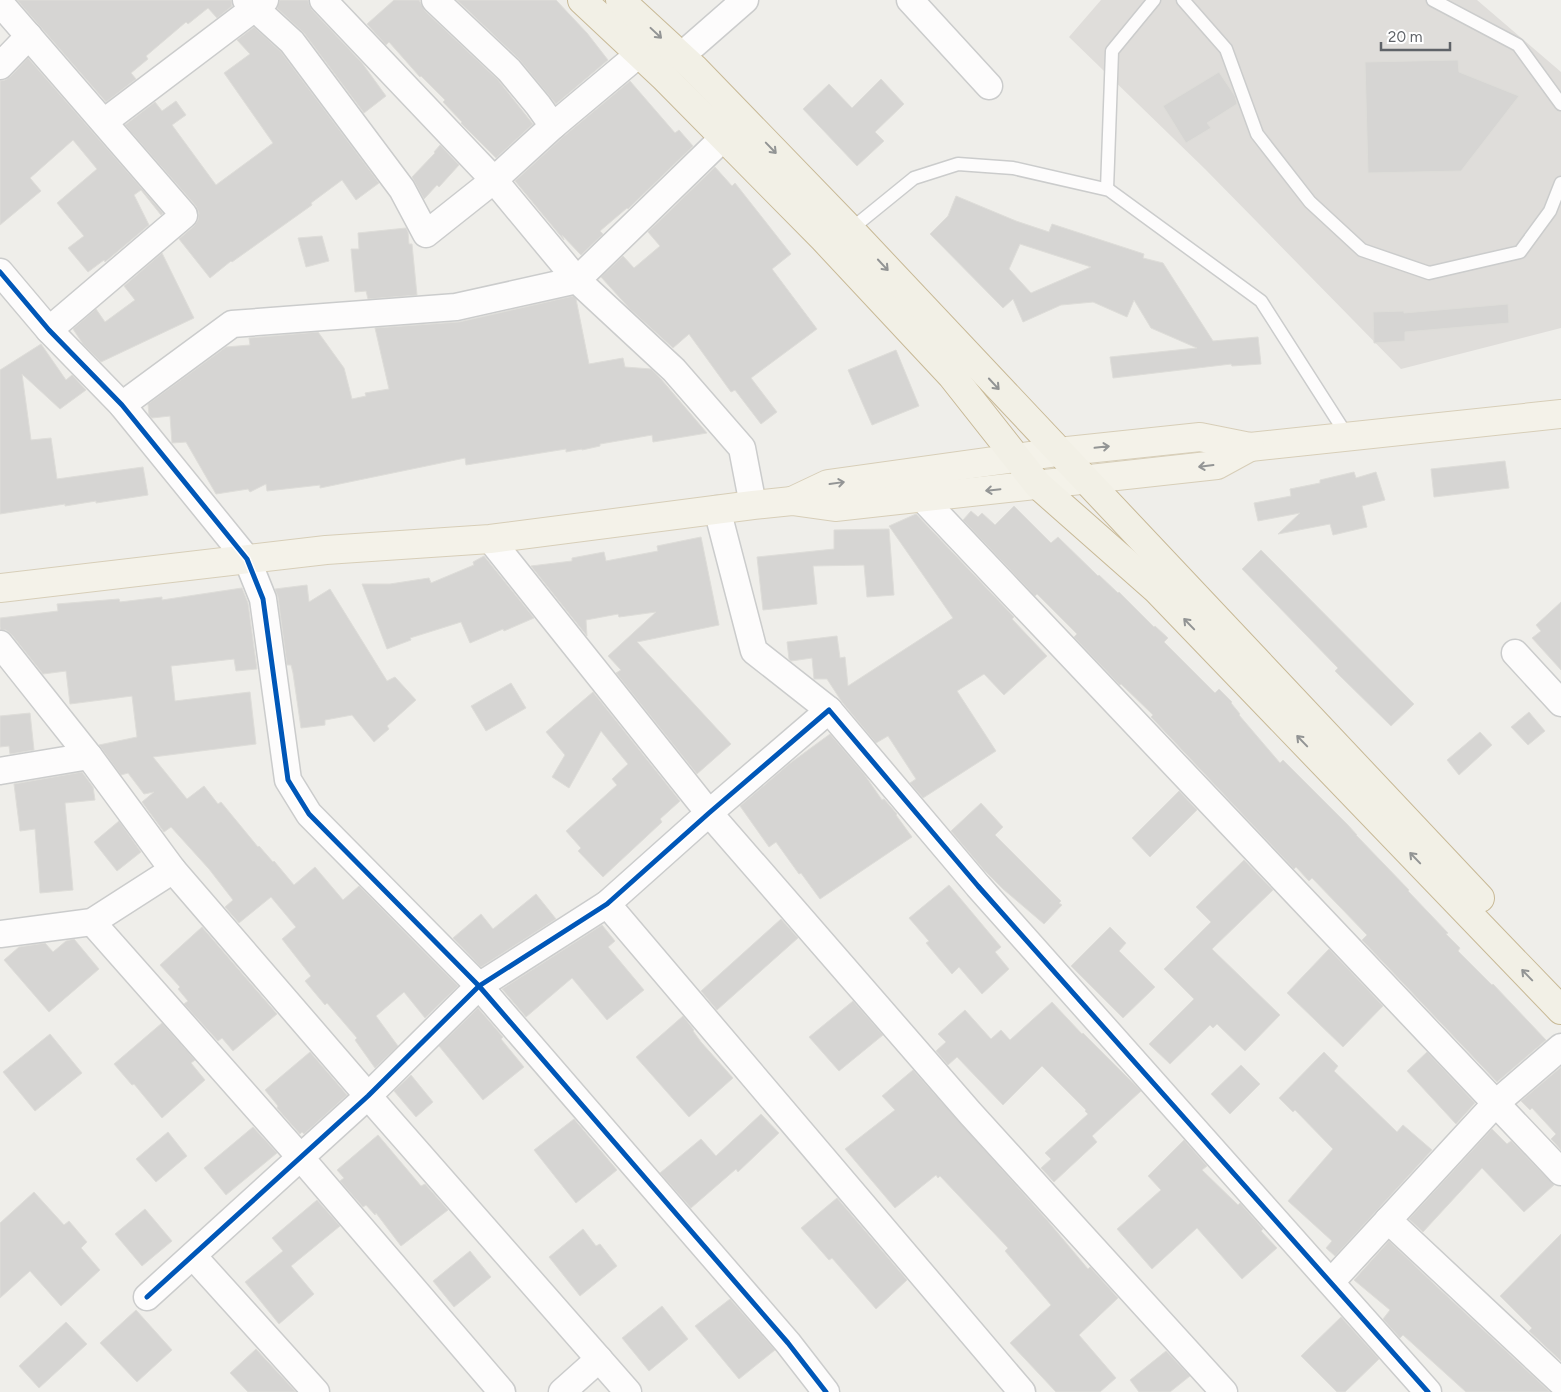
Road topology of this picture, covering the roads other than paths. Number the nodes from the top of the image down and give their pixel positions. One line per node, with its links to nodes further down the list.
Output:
1 (323, 0): 21 (street)
2 (435, 0): 19 (street)
3 (582, 0): 13 (highway)
4 (620, 0): 14 (highway, one-way to 14)
5 (746, 0): 14 (street)
6 (910, 0): 16 (street)
7 (1154, 0): 23 (lane)
8 (1183, 0): 22 (lane)
9 (1433, 0): 17 (lane)
10 (0, 3): 12 (street)
11 (255, 3): 18 (street); 21 (street)
12 (29, 36): 15 (street); 18 (street)
13 (639, 54): 19 (street); 20 (highway)
14 (681, 56): 24 (highway, one-way to 24)
15 (0, 66)
16 (989, 86)
17 (1561, 104)
18 (104, 122): 27 (street)
19 (553, 126): 21 (street)
20 (723, 138): 26 (street); 33 (highway)
21 (494, 180): 26 (street)
22 (1561, 183)
23 (1107, 190): 24 (lane); 30 (lane)
24 (850, 230): 32 (highway, one-way to 32)
25 (0, 272): 27 (street)
26 (576, 280): 28 (street); 38 (street)
27 (50, 330): 28 (street)
28 (122, 405): 41 (street)
29 (1561, 414): 30 (main road)
30 (1348, 437): 31 (main road)
31 (1250, 447): 32 (main road, one-way to 31); 34 (main road, one-way to 34)
32 (1058, 452): 33 (main road); 34 (highway)
33 (1016, 458): 35 (highway); 37 (main road, one-way to 33)
34 (1085, 480): 35 (main road); 54 (highway)
35 (1038, 485): 36 (main road, one-way to 36); 56 (highway, one-way to 35)
36 (922, 498): 37 (main road); 59 (street)
37 (792, 501): 38 (main road)
38 (753, 505): 39 (main road)
39 (717, 510): 40 (main road); 46 (street)
40 (490, 539): 41 (main road); 49 (street)
41 (248, 559): 42 (main road); 55 (street)
42 (0, 588)
43 (0, 644): 47 (street)
44 (1515, 653): 45 (street)
45 (1561, 703)
46 (829, 710): 49 (street); 64 (street)
47 (89, 756): 48 (street); 50 (street)
48 (0, 770)
49 (709, 813): 51 (street); 74 (street)
50 (173, 870): 52 (street); 58 (street)
51 (607, 904): 55 (street); 73 (street)
52 (92, 922): 53 (street); 60 (street)
53 (0, 934)
54 (1561, 984)
55 (478, 986): 58 (street); 72 (street)
56 (1561, 1010)
57 (1561, 1047): 59 (street)
58 (368, 1096): 60 (street); 66 (street)
59 (1496, 1103): 61 (street); 62 (street)
60 (301, 1158): 63 (street); 69 (street)
61 (1561, 1172)
62 (1388, 1220): 64 (street); 67 (street)
63 (193, 1256): 65 (street); 68 (street)
64 (1331, 1282): 75 (street)
65 (147, 1297)
66 (599, 1359): 70 (street); 71 (street)
67 (1561, 1382)
68 (316, 1392)
69 (502, 1392)
70 (562, 1392)
71 (628, 1392)
72 (826, 1392)
73 (1022, 1392)
74 (1224, 1392)
75 (1428, 1392)

